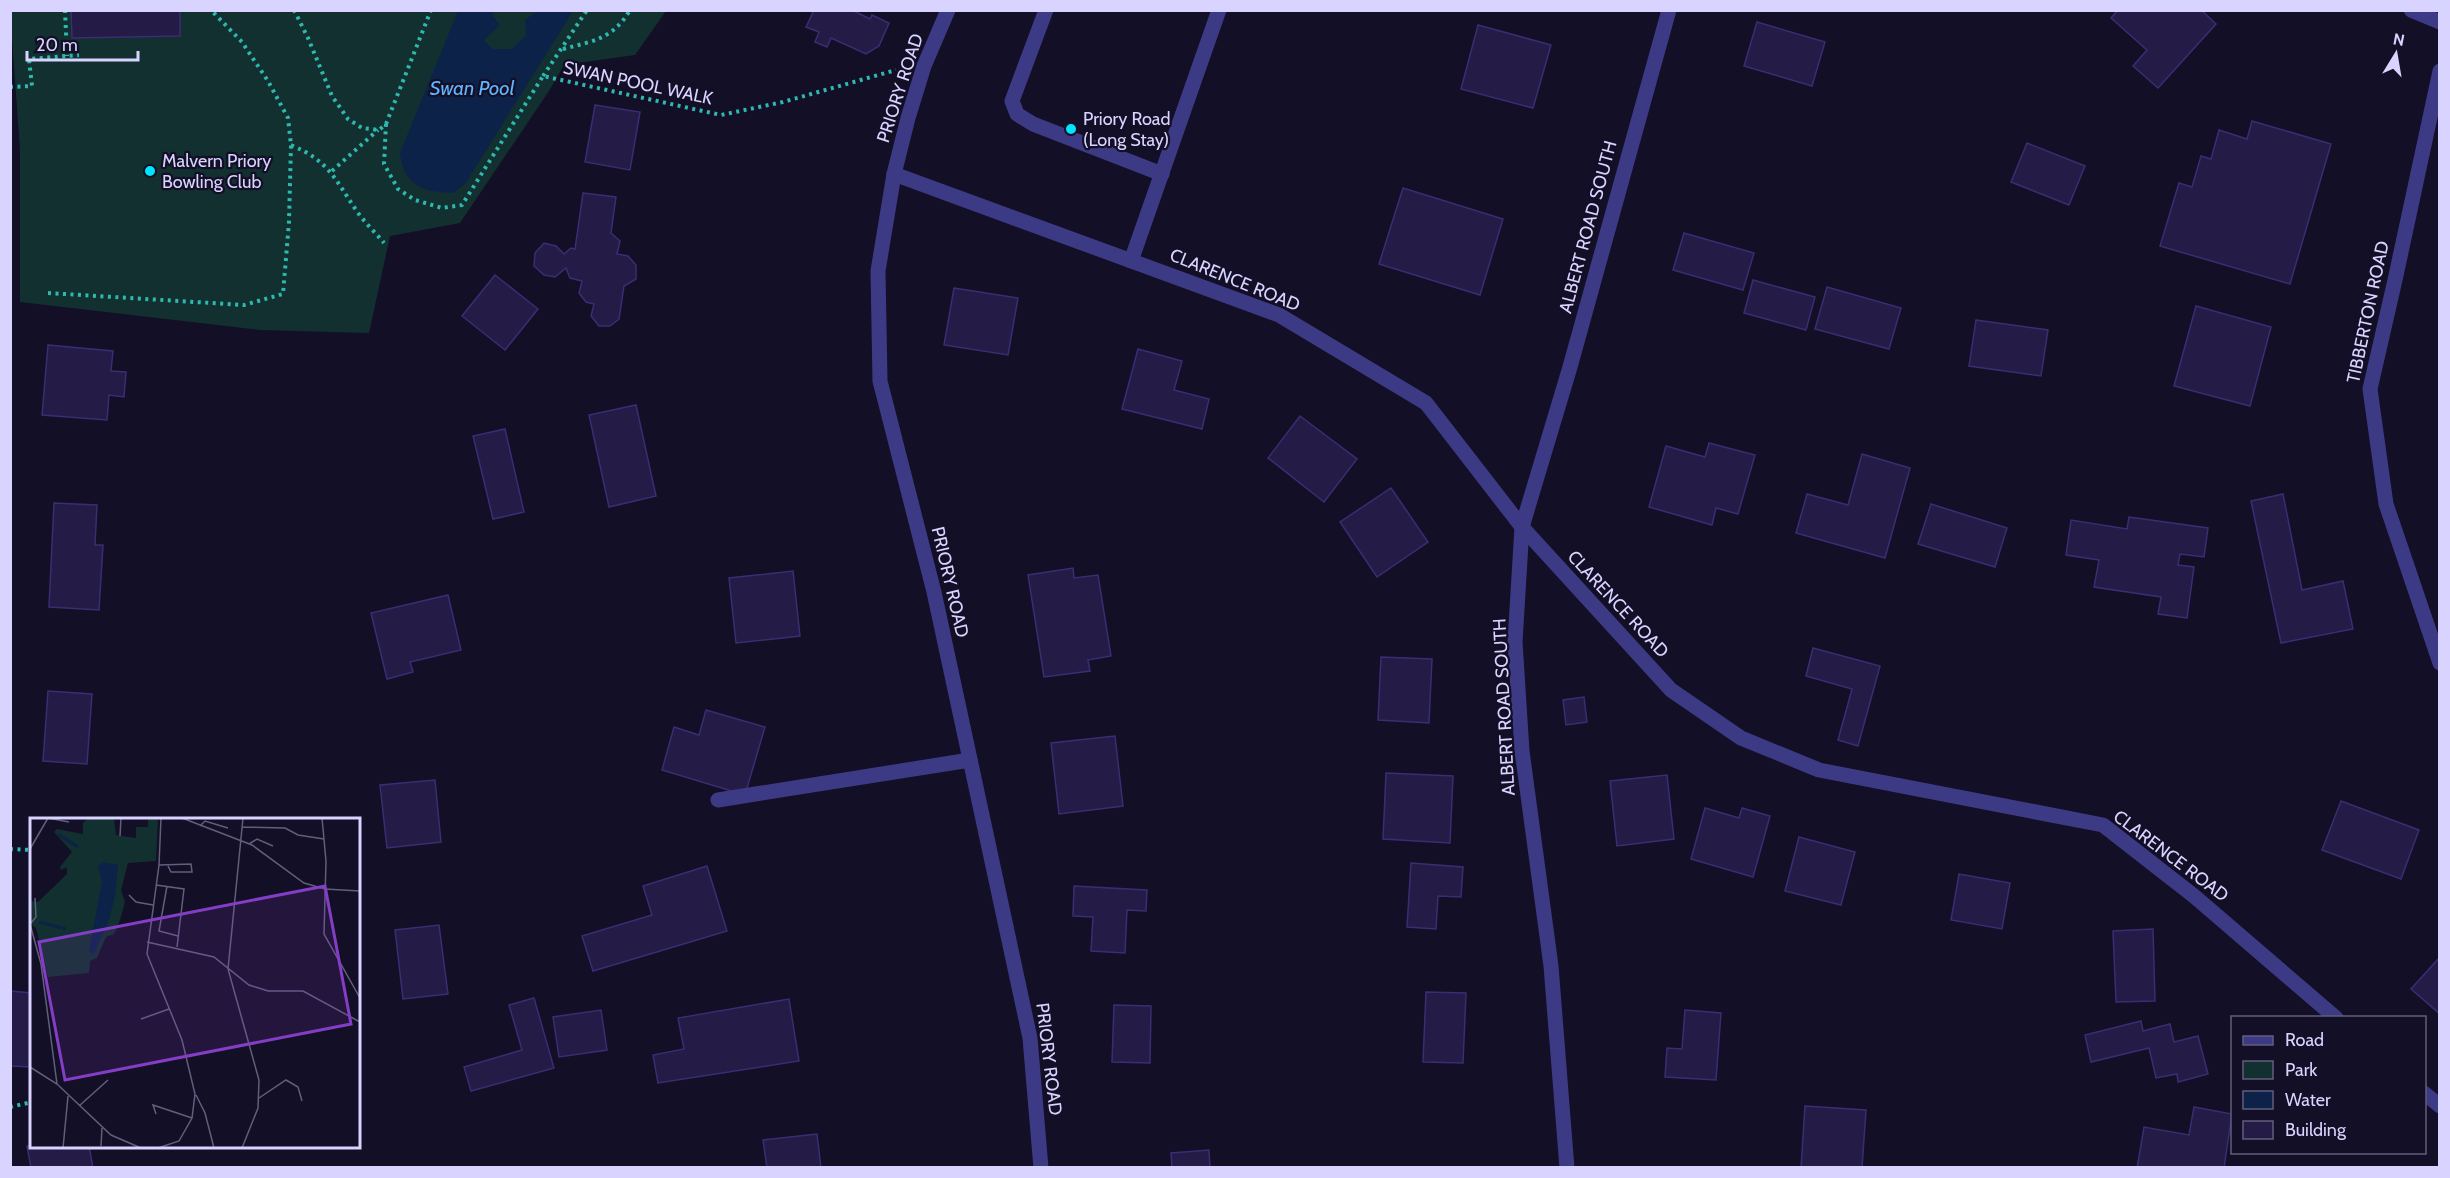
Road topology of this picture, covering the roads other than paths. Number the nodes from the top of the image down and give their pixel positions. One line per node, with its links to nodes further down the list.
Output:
1 (948, 10): 8 (street, PRIORY ROAD)
2 (1046, 10): 9 (street)
3 (1219, 10): 9 (street)
4 (1670, 10): 11 (street, ALBERT ROAD SOUTH)
5 (2411, 10): 6 (street)
6 (2439, 22)
7 (2439, 71): 12 (street, TIBBERTON ROAD)
8 (894, 174): 10 (street, CLARENCE ROAD); 13 (street, PRIORY ROAD)
9 (1162, 174): 10 (street)
10 (1131, 261): 11 (street, CLARENCE ROAD)
11 (1522, 527): 15 (street, CLARENCE ROAD); 19 (street, ALBERT ROAD SOUTH)
12 (2439, 663)
13 (970, 760): 14 (street); 18 (street, PRIORY ROAD)
14 (718, 800)
15 (2335, 1016)
16 (2426, 1095): 17 (street)
17 (2439, 1106)
18 (1041, 1167)
19 (1567, 1167)

